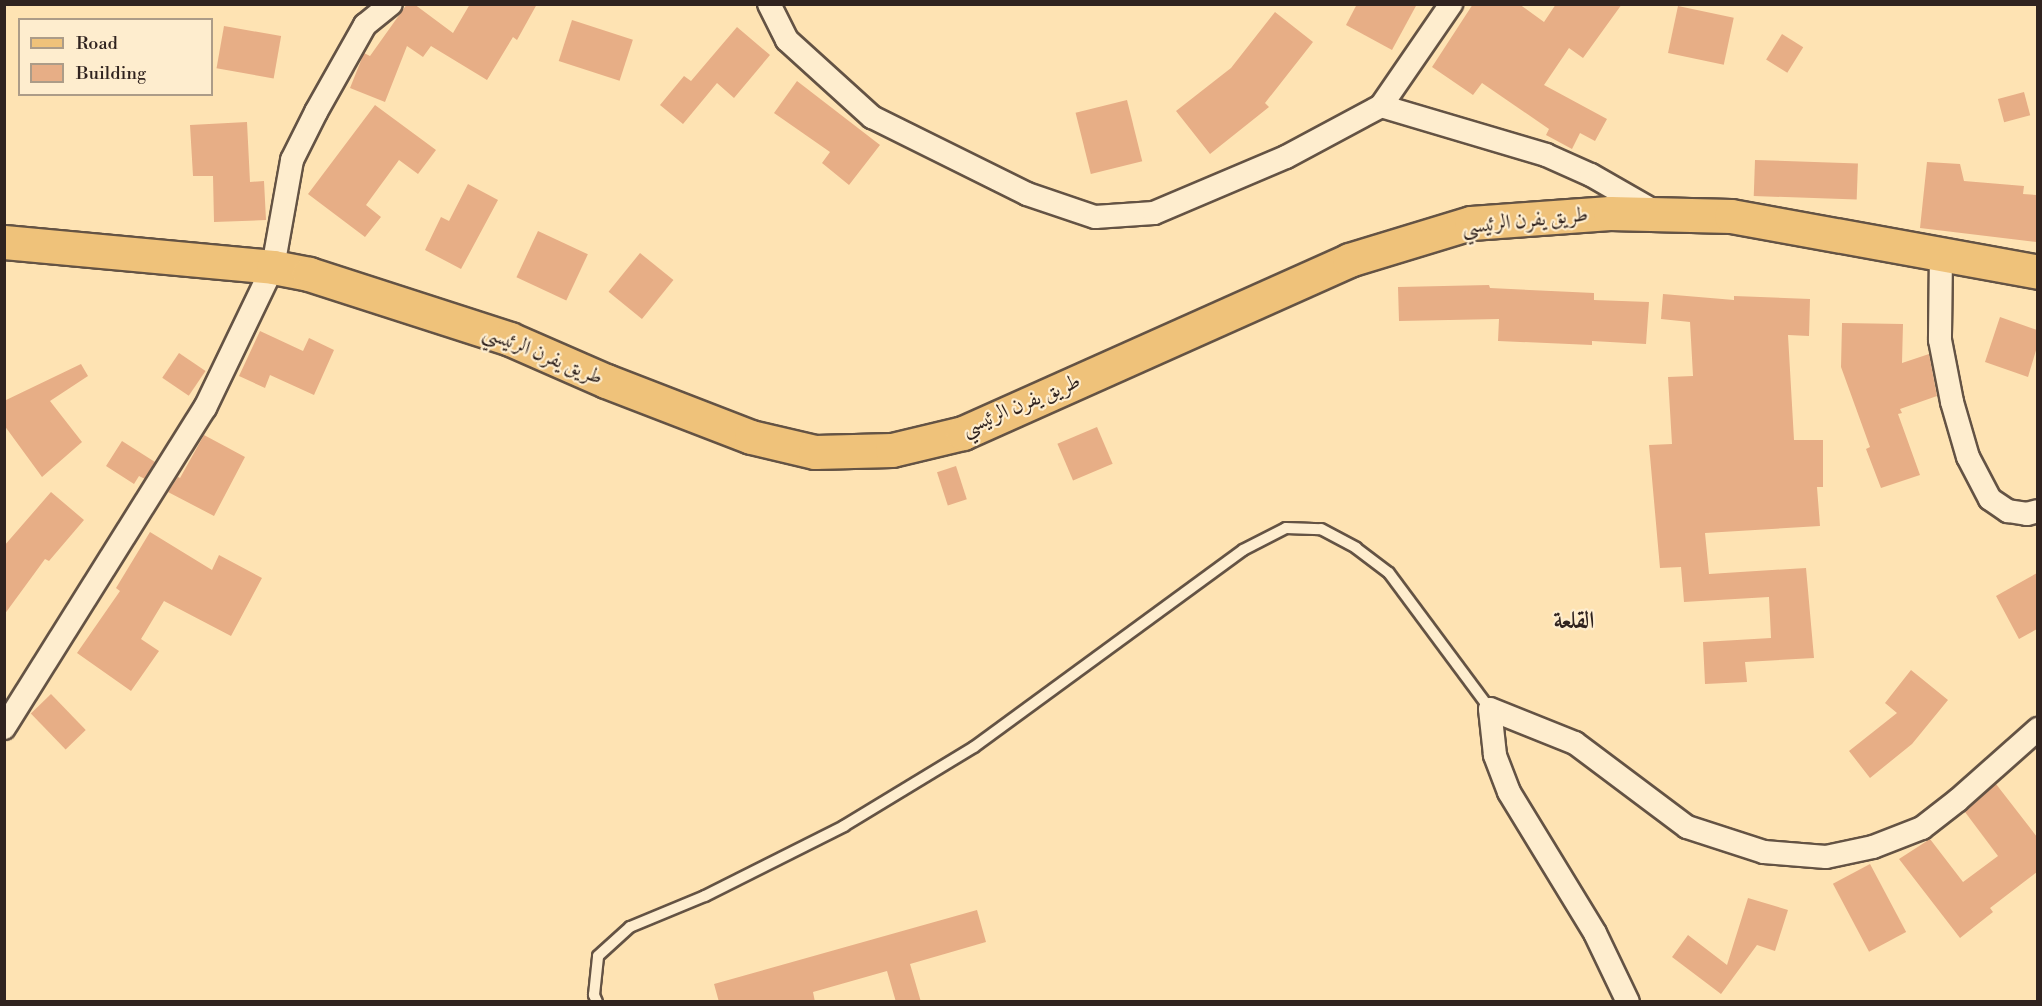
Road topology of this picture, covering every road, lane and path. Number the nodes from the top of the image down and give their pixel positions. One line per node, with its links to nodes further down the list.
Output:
1 (390, 4): 8 (street)
2 (769, 4): 4 (street)
3 (1451, 4): 4 (street)
4 (1381, 106): 5 (street)
5 (1660, 214): 7 (main road, طريق يفرن الرئيسي); 8 (main road, طريق يفرن الرئيسي)
6 (4, 242): 8 (main road, طريق يفرن الرئيسي)
7 (1941, 254): 9 (main road, طريق يفرن الرئيسي); 10 (street)
8 (273, 267): 12 (street)
9 (2037, 272)
10 (2037, 511)
11 (1490, 709): 13 (street); 14 (lane); 15 (street)
12 (4, 728)
13 (2037, 729)
14 (597, 1002)
15 (1628, 1002)

